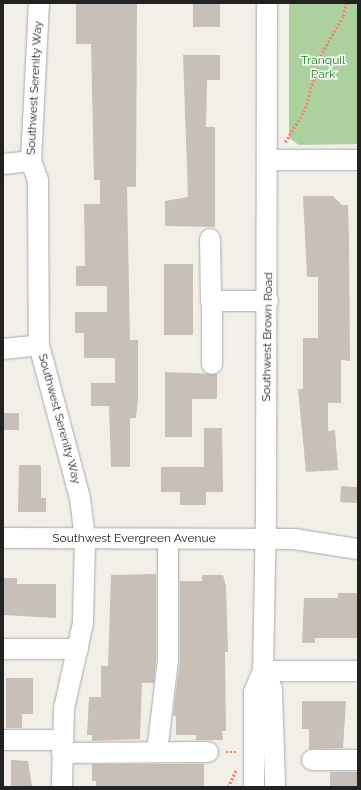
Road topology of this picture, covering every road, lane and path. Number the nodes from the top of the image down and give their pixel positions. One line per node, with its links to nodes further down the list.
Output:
1 (39, 3): 7 (street, Southwest Serenity Way)
2 (267, 3): 5 (street, Southwest Brown Road)
3 (346, 3): 4 (path)
4 (283, 145)
5 (269, 160): 6 (street); 11 (street, Southwest Brown Road)
6 (358, 160)
7 (31, 161): 8 (street); 12 (street, Southwest Serenity Way)
8 (3, 164)
9 (210, 239): 10 (street)
10 (212, 301): 11 (street); 14 (street)
11 (268, 301): 18 (street, Southwest Brown Road)
12 (39, 346): 13 (street); 16 (street, Southwest Serenity Way)
13 (3, 349)
14 (212, 364)
15 (3, 538): 16 (street, Southwest Evergreen Avenue)
16 (85, 539): 17 (street, Southwest Evergreen Avenue); 21 (street, Southwest Serenity Way)
17 (168, 540): 18 (street, Southwest Evergreen Avenue); 26 (street)
18 (265, 540): 19 (street, Southwest Evergreen Avenue); 22 (street, Southwest Brown Road)
19 (358, 549)
20 (3, 649): 21 (street)
21 (78, 649): 25 (street, Southwest Serenity Way)
22 (263, 671): 23 (street); 33 (street, Southwest Brown Road); 34 (street, Southwest Brown Road)
23 (358, 671)
24 (3, 740): 25 (street)
25 (62, 746): 26 (street); 31 (street, Southwest Serenity Way)
26 (157, 752): 27 (street)
27 (208, 752)
28 (312, 760): 29 (street)
29 (358, 760)
30 (237, 767): 32 (path)
31 (62, 787)
32 (228, 787)
33 (254, 787)
34 (275, 787)

